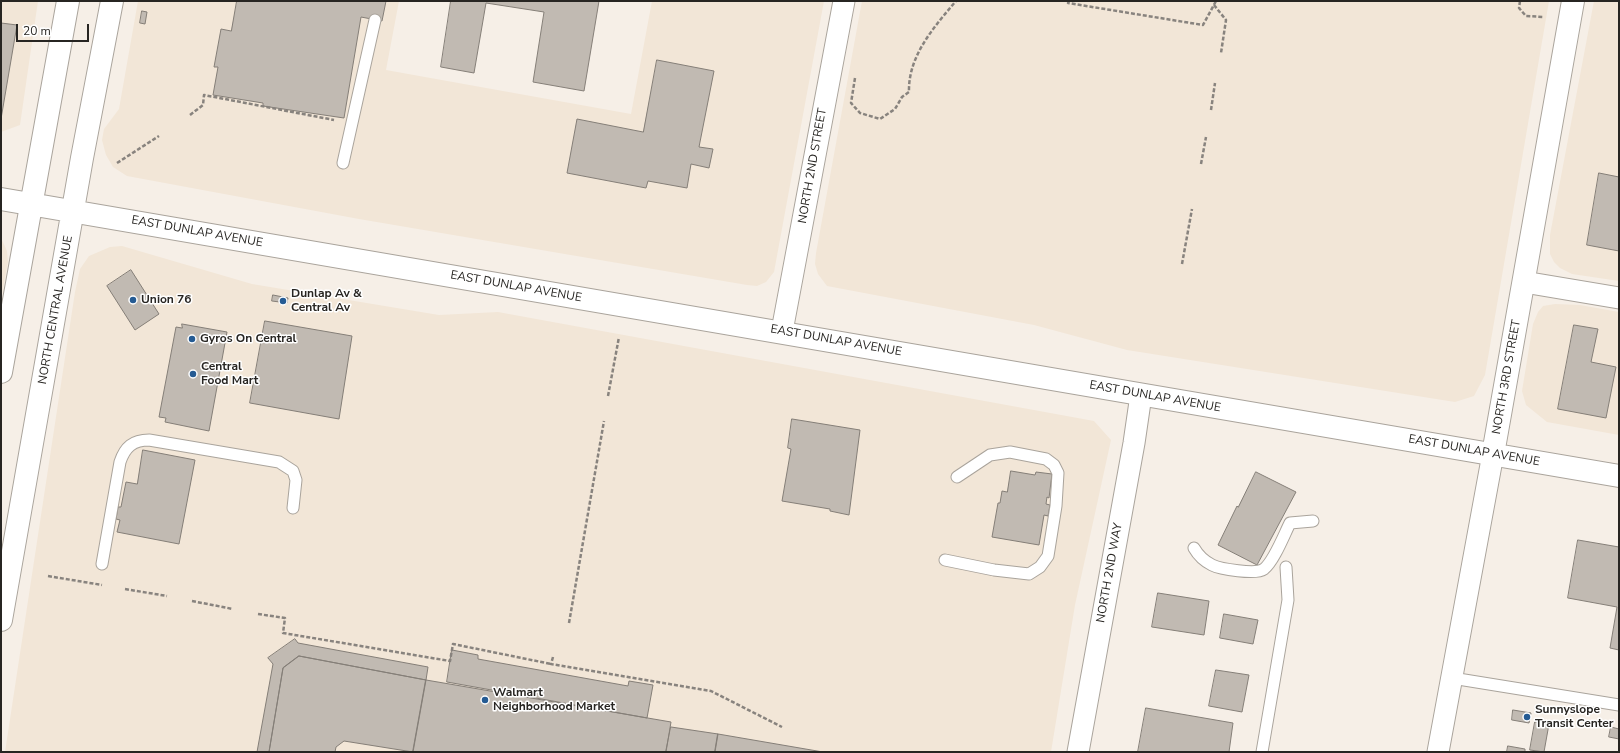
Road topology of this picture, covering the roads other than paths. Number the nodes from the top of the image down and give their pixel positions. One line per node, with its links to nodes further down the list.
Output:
1 (68, 1): 8 (main road)
2 (112, 1): 9 (main road, NORTH CENTRAL AVENUE)
3 (844, 1): 12 (street, NORTH 2ND STREET)
4 (1573, 1): 10 (main road, NORTH 3RD STREET)
5 (375, 20): 6 (lane)
6 (343, 163)
7 (1, 199): 8 (main road, EAST DUNLAP AVENUE)
8 (31, 203): 9 (main road, EAST DUNLAP AVENUE); 13 (main road)
9 (73, 211): 12 (main road, EAST DUNLAP AVENUE); 24 (main road, NORTH CENTRAL AVENUE)
10 (1524, 282): 11 (street); 15 (main road, NORTH 3RD STREET)
11 (1619, 298)
12 (782, 331): 14 (main road, EAST DUNLAP AVENUE)
13 (1, 372)
14 (1141, 394): 15 (main road, EAST DUNLAP AVENUE); 27 (street, NORTH 2ND WAY)
15 (1493, 454): 16 (main road, EAST DUNLAP AVENUE); 25 (street, NORTH 3RD STREET)
16 (1619, 476)
17 (957, 477): 21 (lane)
18 (293, 508): 22 (lane)
19 (1313, 521): 20 (lane)
20 (1194, 548)
21 (945, 560)
22 (102, 564)
23 (1286, 567): 28 (lane)
24 (1, 620)
25 (1452, 678): 26 (lane); 29 (street, NORTH 3RD STREET)
26 (1619, 705)
27 (1078, 752)
28 (1262, 752)
29 (1438, 752)

